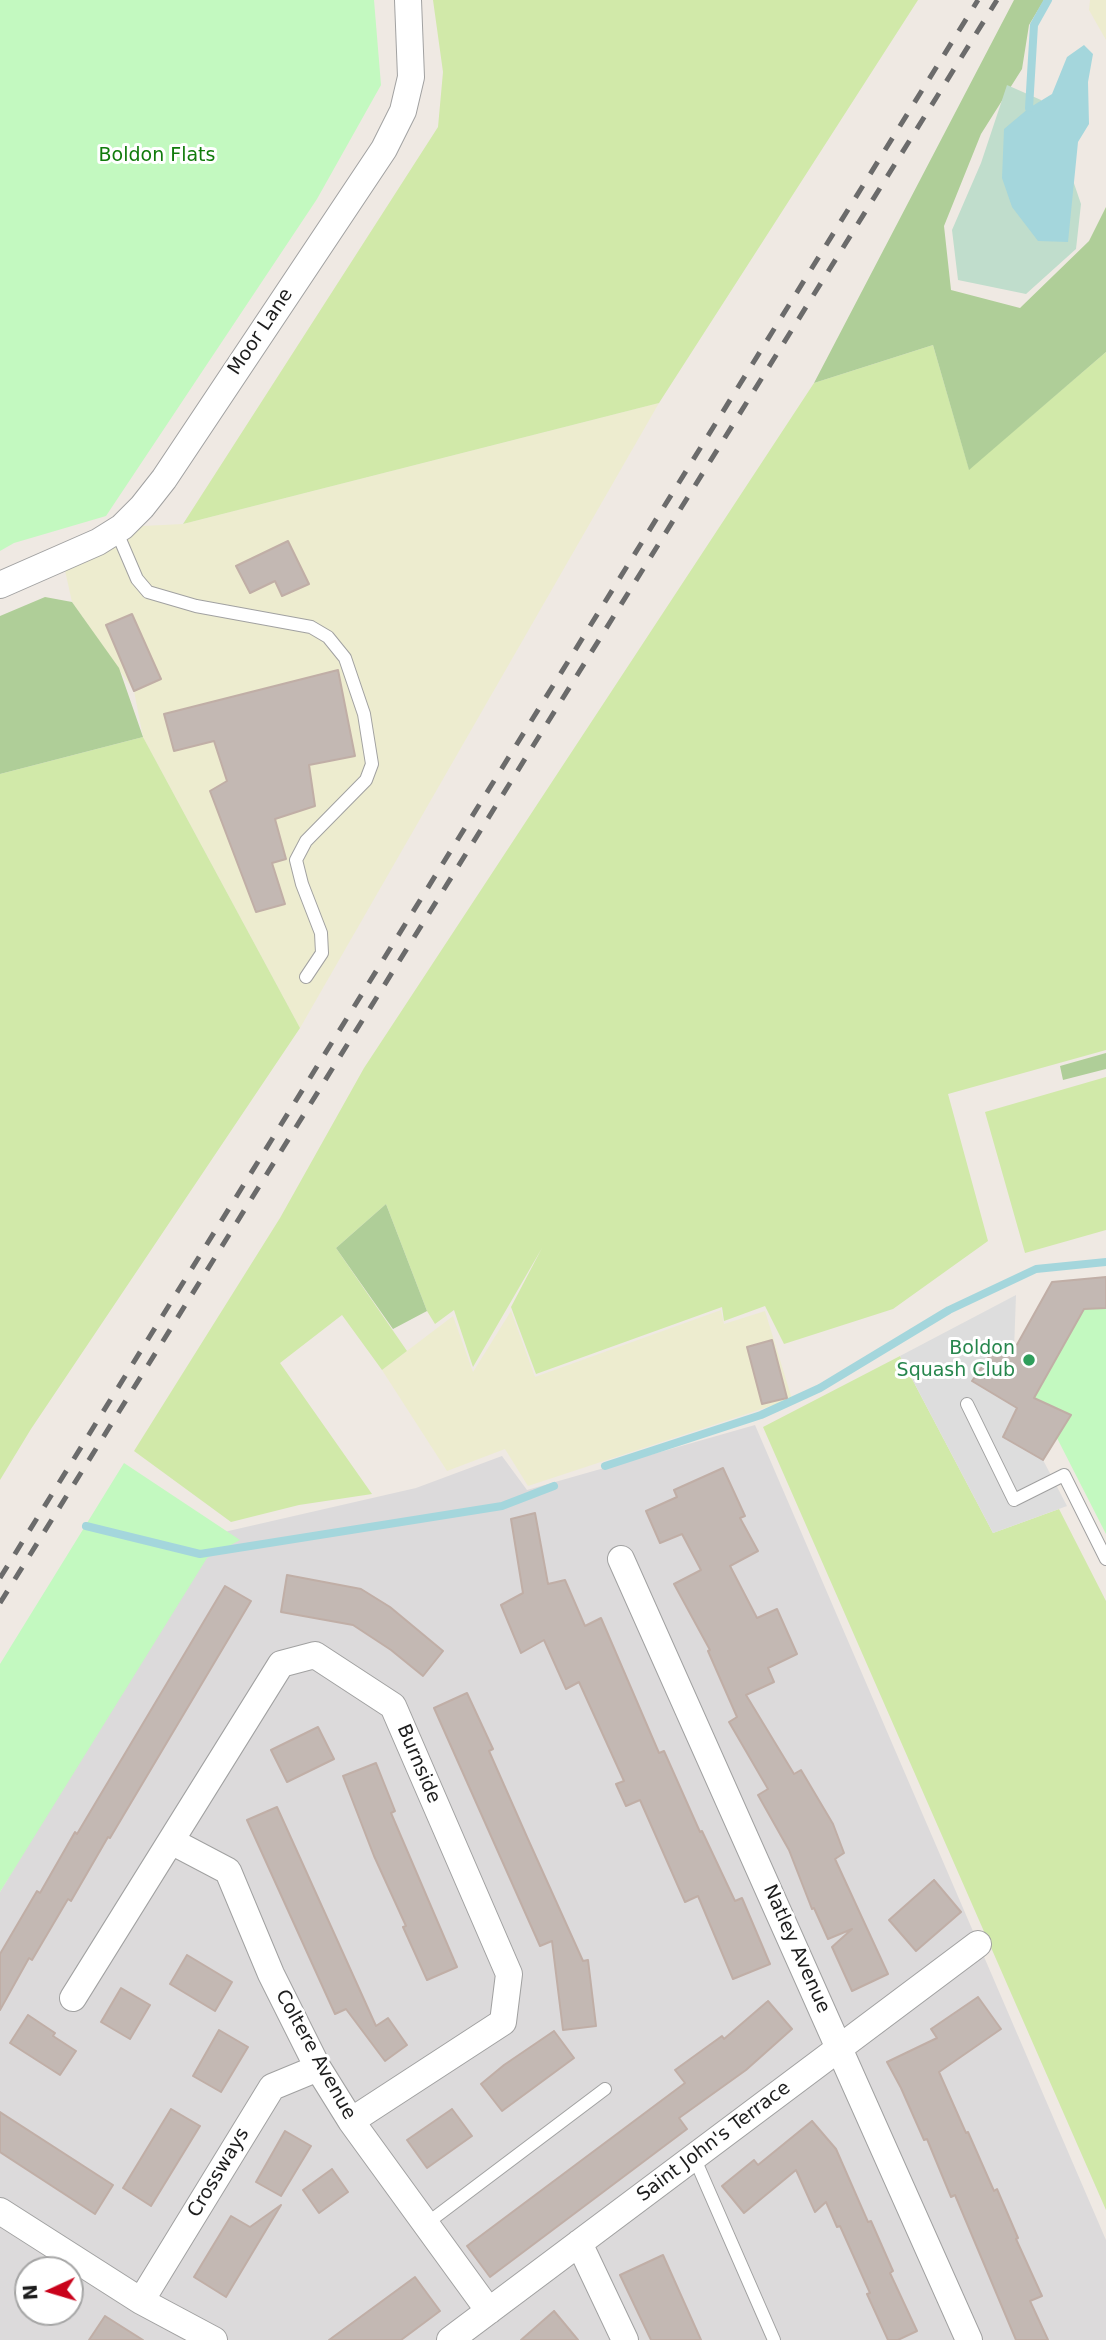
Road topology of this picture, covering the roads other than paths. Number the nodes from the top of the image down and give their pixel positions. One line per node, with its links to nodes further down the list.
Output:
1 (408, 0): 2 (street, Moor Lane)
2 (116, 530): 3 (street, Moor Lane); 4 (lane)
3 (0, 584)
4 (306, 977)
5 (967, 1404): 7 (lane)
6 (621, 1559): 11 (street, Natley Avenue)
7 (1106, 1559)
8 (171, 1841): 10 (street, Burnside); 12 (street, Coltere Avenue); 14 (street, Burnside)
9 (978, 1944): 11 (street, Saint John's Terrace)
10 (73, 1998)
11 (840, 2048): 15 (street, Saint John's Terrace); 25 (street, Natley Avenue)
12 (318, 2068): 14 (street, Coltere Avenue); 19 (street, Crossways)
13 (606, 2089): 17 (lane)
14 (351, 2121): 17 (street, Coltere Avenue)
15 (694, 2157): 18 (street, Saint John's Terrace); 24 (lane)
16 (0, 2211): 19 (street)
17 (426, 2224): 20 (street, Coltere Avenue)
18 (579, 2243): 20 (street, Saint John's Terrace); 23 (street)
19 (141, 2301): 21 (street)
20 (489, 2311): 22 (street, Saint John's Terrace)
21 (214, 2340)
22 (450, 2340)
23 (625, 2340)
24 (774, 2340)
25 (969, 2340)

